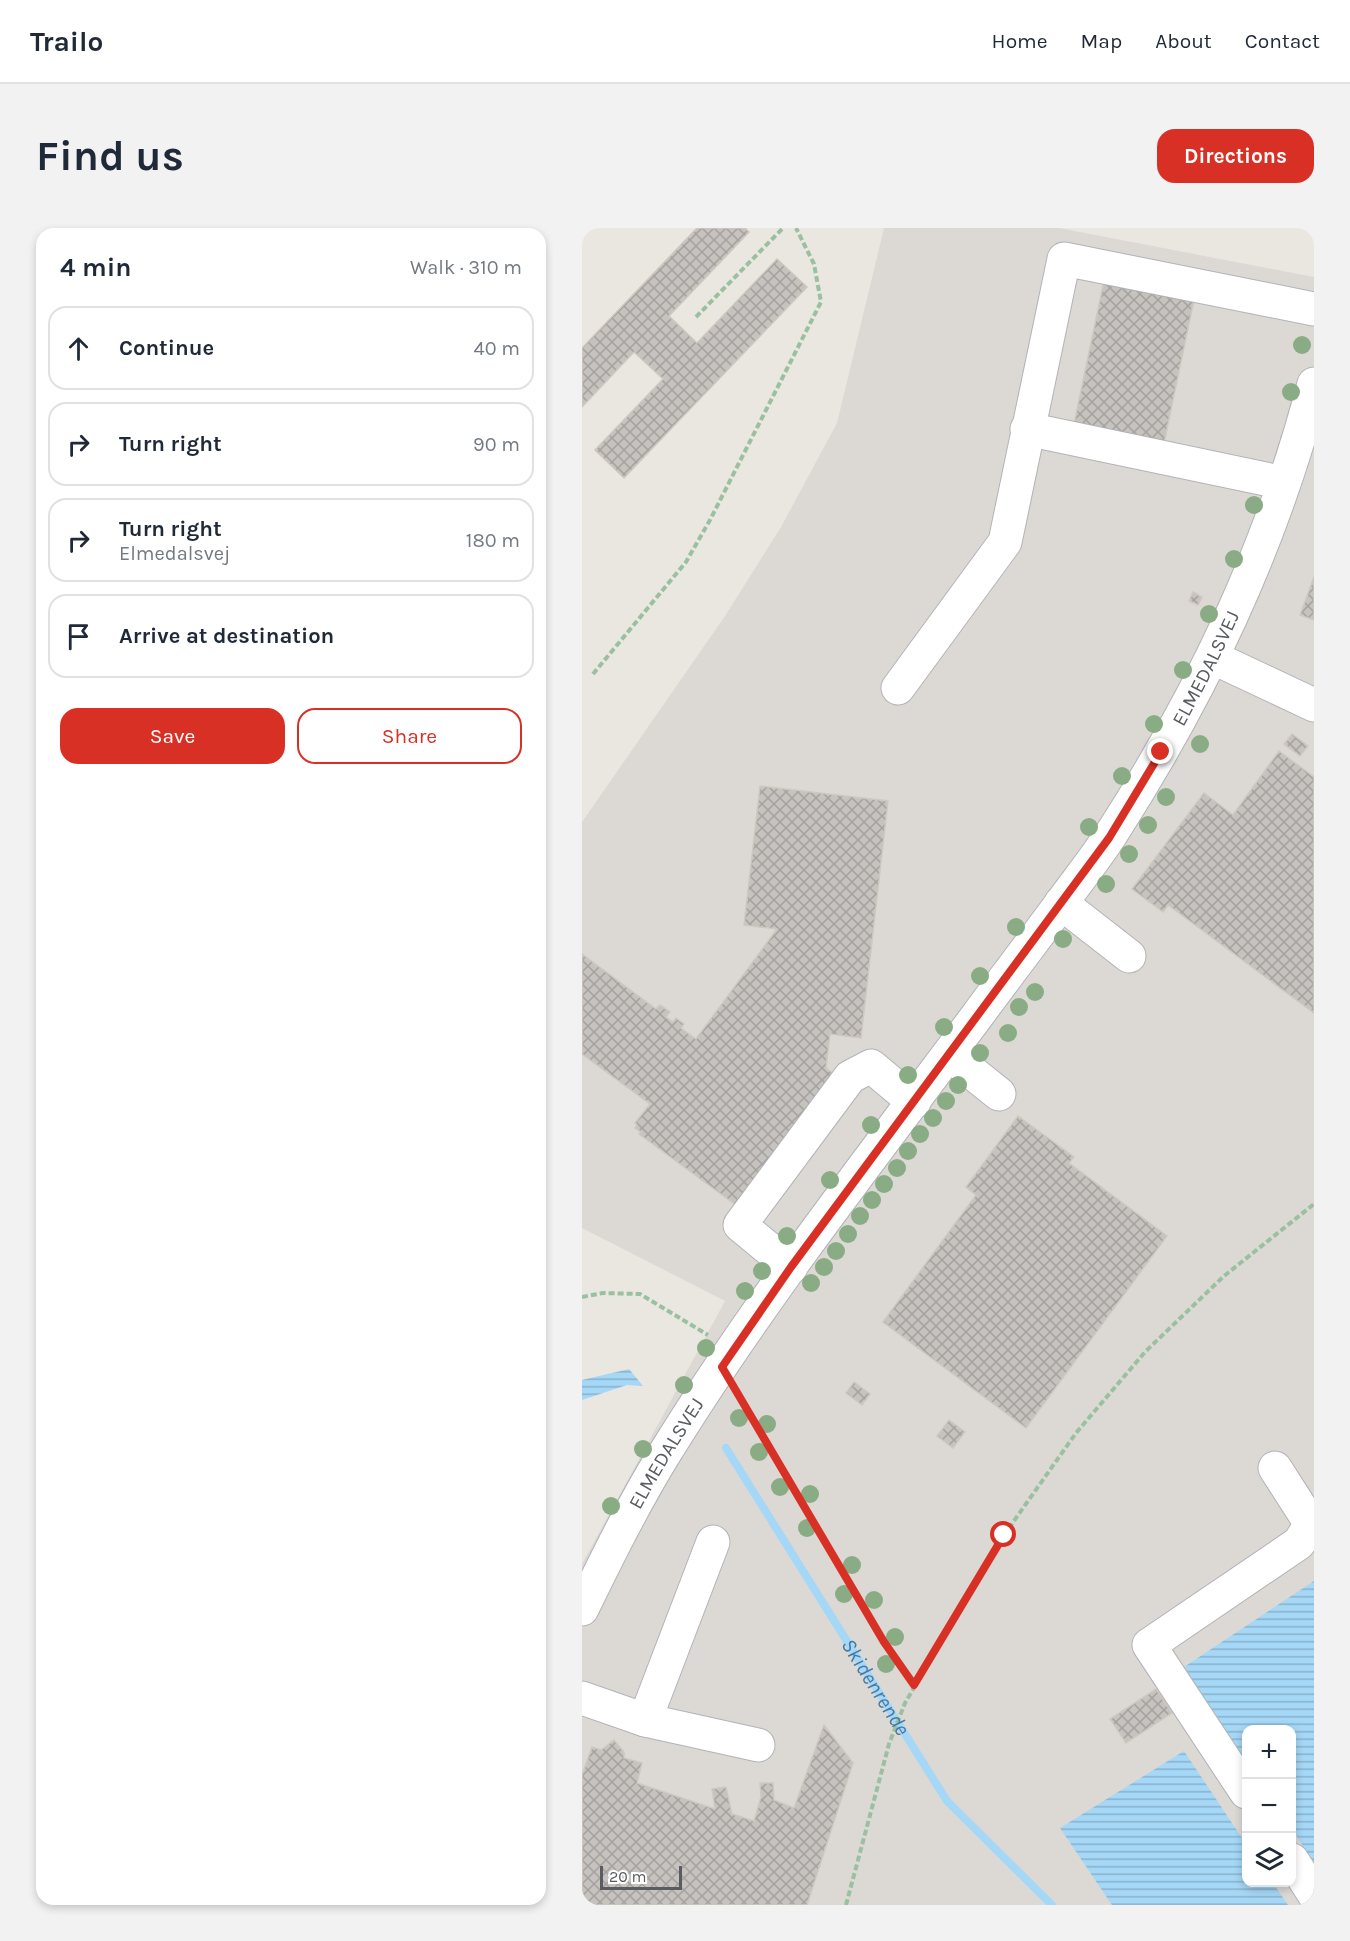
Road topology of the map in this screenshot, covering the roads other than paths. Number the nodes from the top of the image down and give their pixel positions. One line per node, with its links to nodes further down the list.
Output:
1 (1314, 309): 3 (street)
2 (1314, 384): 4 (street, ELMEDALSVEJ)
3 (1027, 429): 4 (street); 6 (street)
4 (1284, 483): 5 (street, ELMEDALSVEJ)
5 (1214, 658): 7 (street); 8 (street, ELMEDALSVEJ)
6 (898, 688)
7 (1314, 705)
8 (1061, 903): 9 (street); 10 (street, ELMEDALSVEJ)
9 (1129, 956)
10 (949, 1054): 11 (street); 12 (street, ELMEDALSVEJ)
11 (999, 1094)
12 (914, 1102): 13 (street, ELMEDALSVEJ); 13 (street)
13 (791, 1267): 16 (street, ELMEDALSVEJ)
14 (1275, 1468): 20 (street)
15 (713, 1542): 18 (street)
16 (582, 1609)
17 (582, 1698): 18 (street)
18 (645, 1720): 19 (street)
19 (758, 1745)
20 (1242, 1786)
21 (1296, 1866): 22 (street)
22 (1314, 1894)

